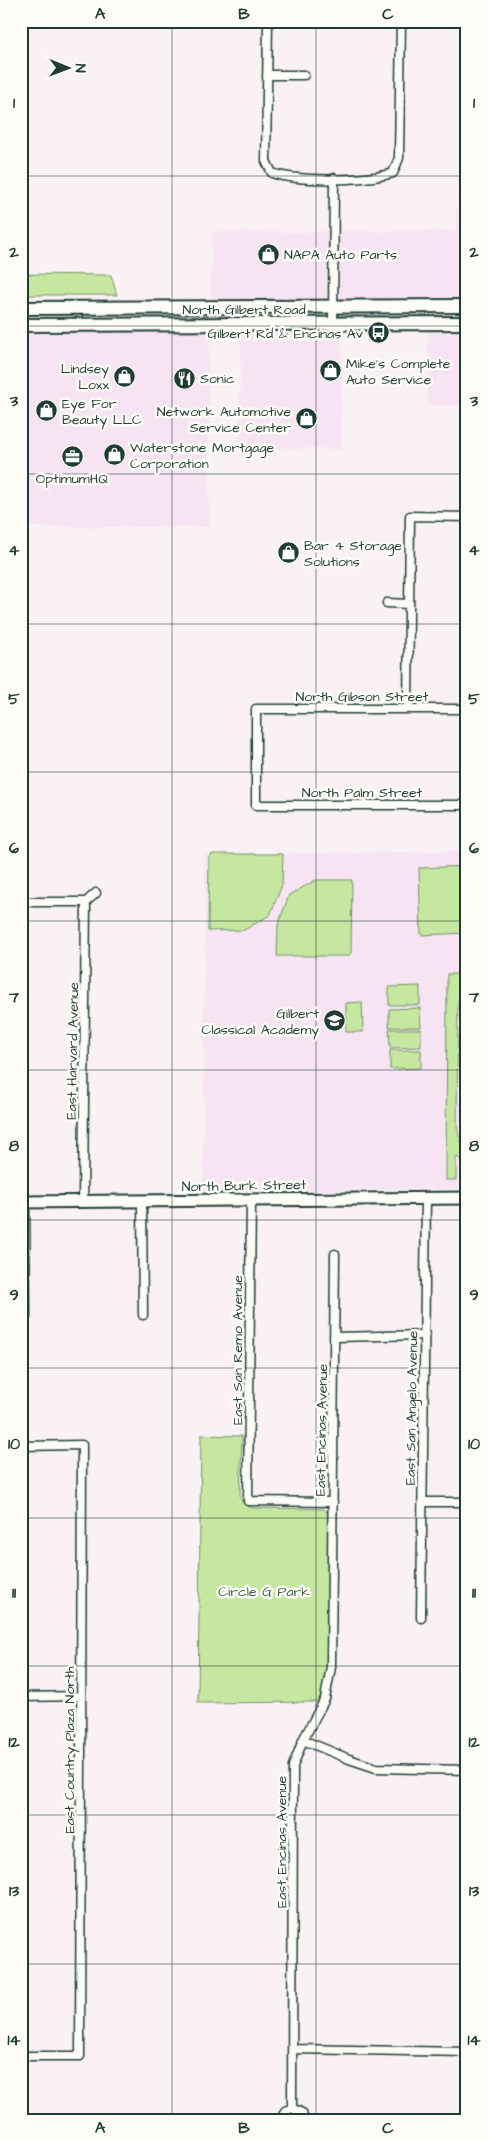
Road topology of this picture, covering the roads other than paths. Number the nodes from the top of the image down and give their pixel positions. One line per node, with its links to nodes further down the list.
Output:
1 (268, 21): 3 (street)
2 (401, 21): 5 (street)
3 (267, 75): 4 (street); 5 (street)
4 (304, 75)
5 (334, 178): 8 (street)
6 (430, 306): 7 (main road, North Gilbert Road); 8 (main road, North Gilbert Road); 11 (main road)
7 (467, 306)
8 (334, 307): 10 (main road, North Gilbert Road); 14 (street)
9 (21, 308): 10 (main road, North Gilbert Road)
10 (153, 308): 13 (main road)
11 (430, 323): 12 (main road, North Gilbert Road); 14 (main road, North Gilbert Road)
12 (467, 323)
13 (106, 324): 14 (main road, North Gilbert Road); 15 (main road, North Gilbert Road)
14 (333, 324)
15 (21, 325)
16 (467, 517): 18 (street)
17 (387, 603): 18 (street)
18 (409, 604): 19 (street)
19 (408, 708): 20 (street, North Gibson Street); 21 (street, North Gibson Street)
20 (467, 709)
21 (256, 805): 22 (street, North Palm Street)
22 (467, 805)
23 (96, 893): 25 (street)
24 (21, 902): 25 (street)
25 (86, 902): 29 (street, East Harvard Avenue)
26 (426, 1198): 27 (street, North Burk Street); 28 (street, North Burk Street); 35 (street, East San Angelo Avenue)
27 (467, 1198)
28 (251, 1200): 30 (street, North Burk Street); 38 (street, East San Remo Avenue)
29 (83, 1201): 30 (street, North Burk Street); 31 (street, North Burk Street)
30 (142, 1201): 33 (street)
31 (23, 1202): 34 (street)
32 (335, 1254): 36 (street, East Encinas Avenue)
33 (143, 1315)
34 (26, 1317)
35 (425, 1335): 36 (street); 39 (street, East San Angelo Avenue)
36 (334, 1337): 38 (street, East Encinas Avenue)
37 (21, 1446): 42 (street, East Country Plaza North)
38 (333, 1502): 44 (street, East Encinas Avenue)
39 (423, 1502): 40 (street); 41 (street, East San Angelo Avenue)
40 (467, 1502)
41 (421, 1618)
42 (82, 1696): 43 (street); 48 (street, East Country Plaza North)
43 (21, 1697)
44 (303, 1740): 45 (street); 46 (street, East Encinas Avenue)
45 (467, 1770)
46 (293, 2048): 47 (street); 49 (street, East Encinas Avenue)
47 (467, 2052)
48 (21, 2056)
49 (292, 2108): 50 (street); 51 (street)
50 (281, 2120)
51 (304, 2120)

